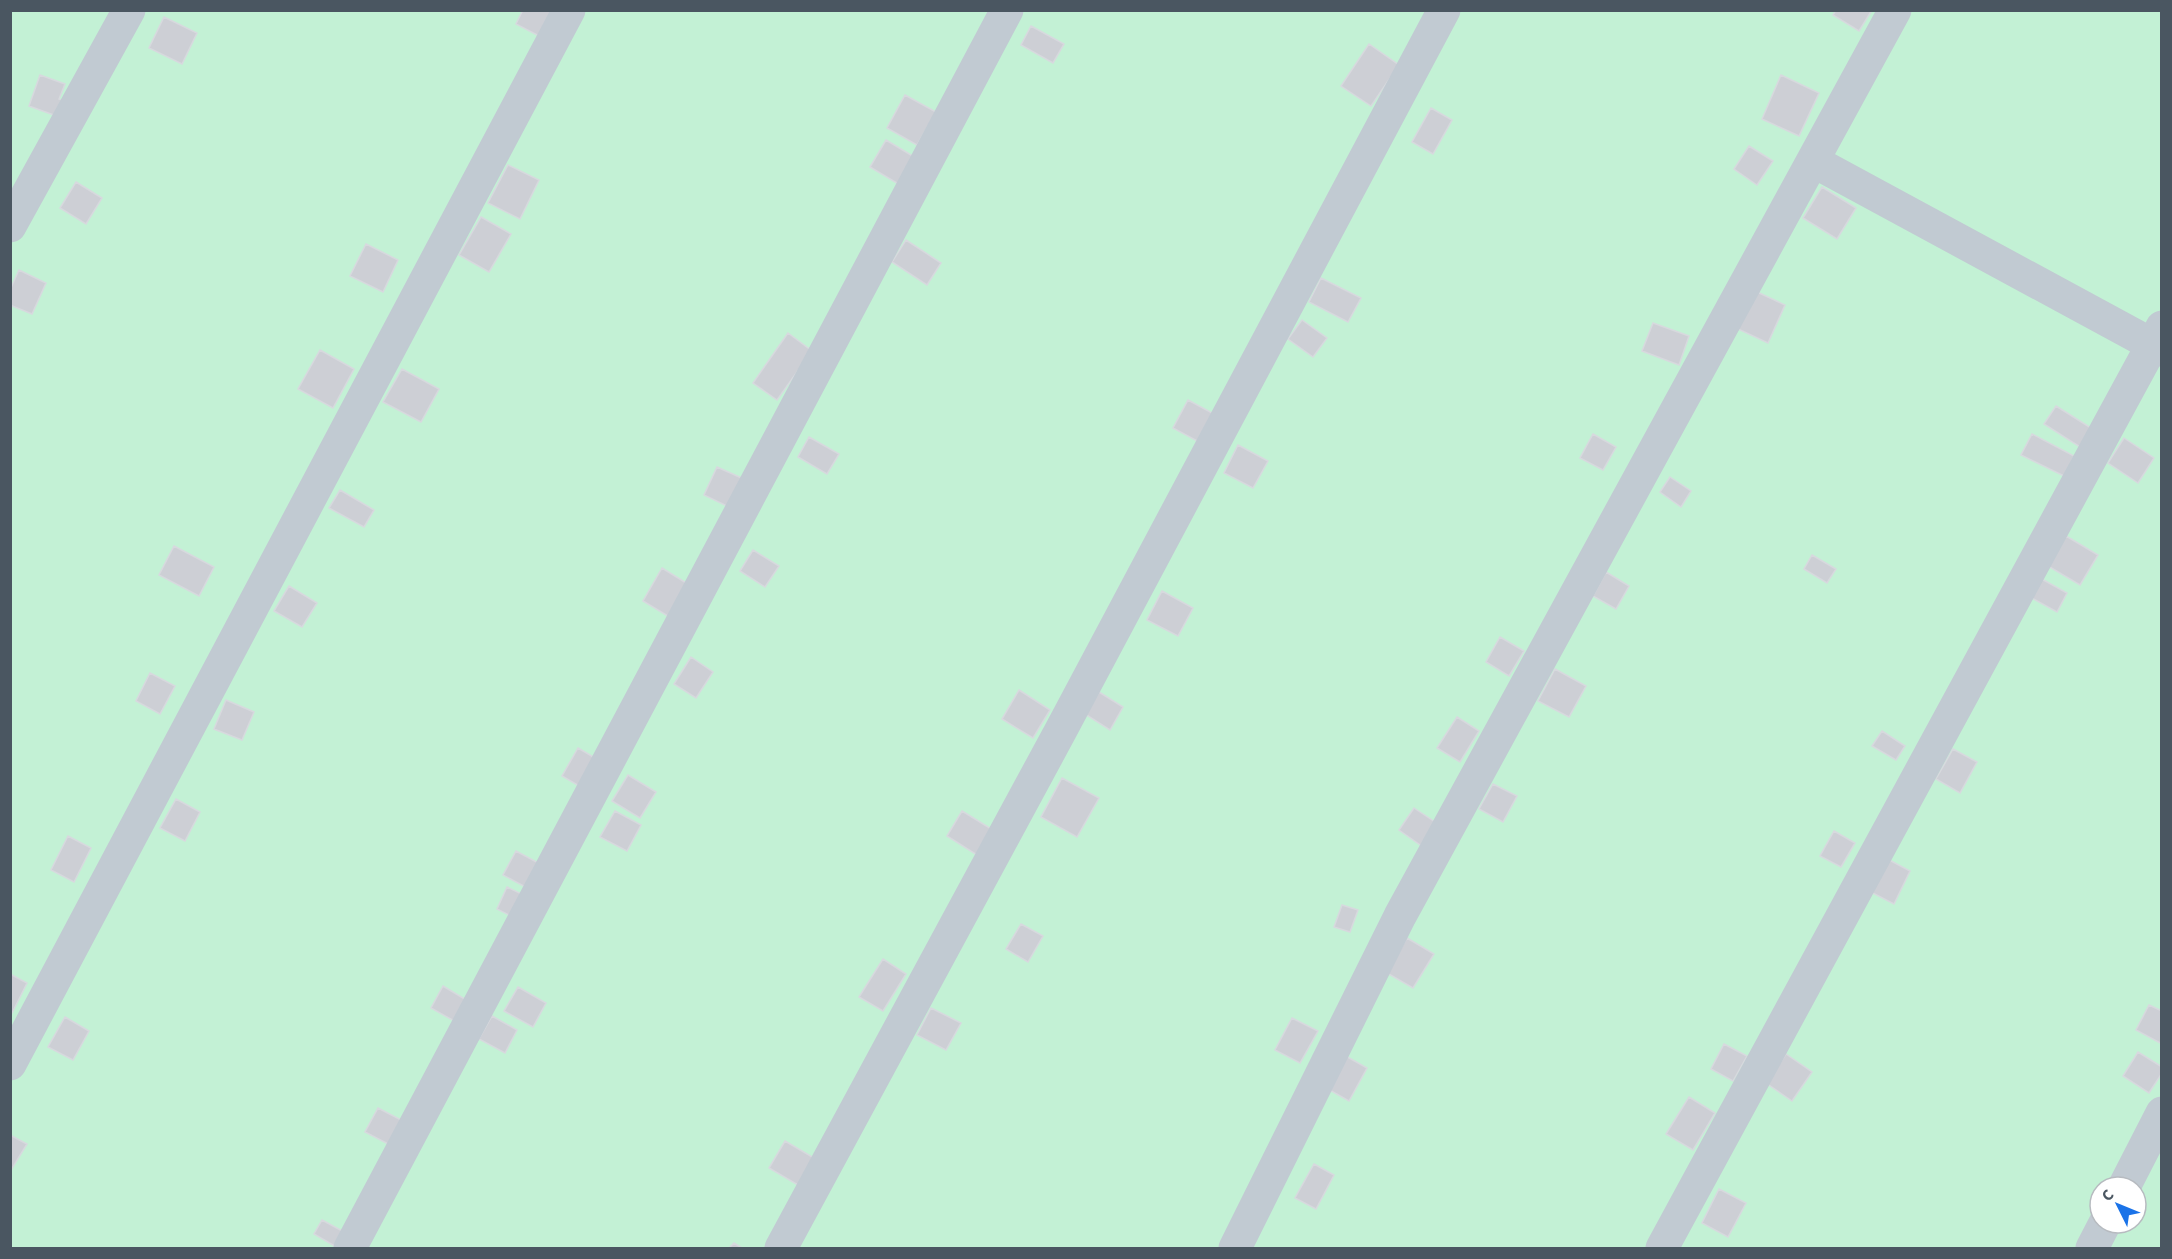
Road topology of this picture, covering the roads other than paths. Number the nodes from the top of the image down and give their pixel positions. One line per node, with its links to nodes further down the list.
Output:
1 (129, 10): 7 (lane)
2 (569, 10): 9 (lane)
3 (1007, 10): 12 (lane)
4 (1444, 10): 13 (lane)
5 (1895, 10): 6 (lane)
6 (1813, 161): 8 (lane); 14 (lane)
7 (10, 226)
8 (2158, 341): 15 (lane)
9 (10, 1064)
10 (2162, 1113): 11 (lane)
11 (2130, 1175)
12 (350, 1248)
13 (781, 1248)
14 (1235, 1248)
15 (1662, 1248)

